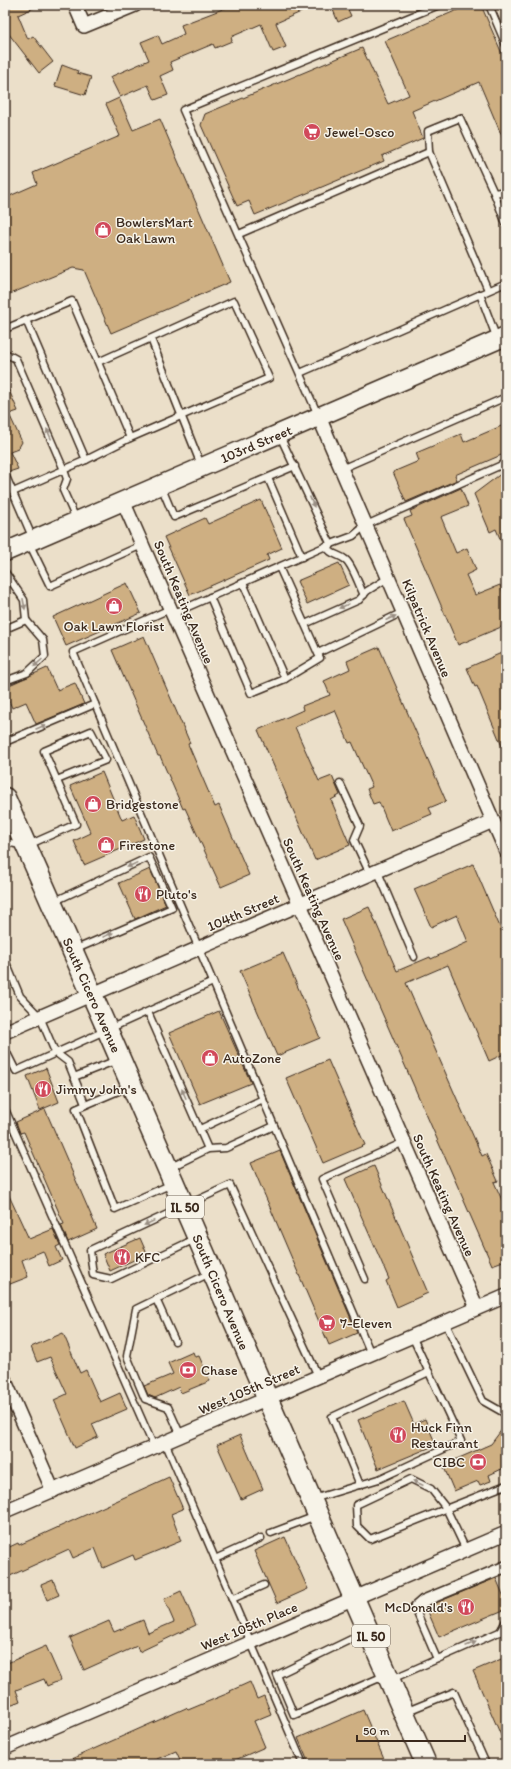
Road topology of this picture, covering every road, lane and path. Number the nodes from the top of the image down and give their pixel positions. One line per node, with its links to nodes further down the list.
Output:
1 (75, 5): 2 (street)
2 (135, 5)
3 (439, 5): 10 (lane)
4 (489, 5): 5 (lane)
5 (506, 46)
6 (429, 152): 8 (lane); 10 (lane); 12 (lane)
7 (506, 191): 8 (lane)
8 (494, 193): 9 (lane)
9 (506, 224)
10 (239, 234): 20 (lane)
11 (506, 282): 12 (lane)
12 (488, 290): 13 (lane)
13 (480, 294): 16 (lane); 20 (lane)
14 (26, 320): 15 (lane); 19 (lane); 26 (lane)
15 (5, 329)
16 (502, 338): 23 (main road, 103rd Street)
17 (150, 339): 19 (lane); 22 (lane); 22 (lane)
18 (5, 353): 31 (lane, one-way to 18)
19 (98, 362): 25 (lane)
20 (300, 373): 23 (lane)
21 (506, 397): 30 (lane)
22 (182, 416): 25 (lane); 29 (lane)
23 (319, 417): 24 (main road, 103rd Street); 30 (street, Kilpatrick Avenue)
24 (279, 434): 28 (lane); 29 (main road, 103rd Street)
25 (130, 438): 26 (lane)
26 (86, 460): 31 (lane)
27 (506, 463): 38 (lane)
28 (295, 466): 33 (lane); 41 (lane, one-way to 41)
29 (202, 467): 34 (main road, 103rd Street)
30 (341, 468): 38 (street, Kilpatrick Avenue)
31 (64, 470): 35 (lane); 37 (lane)
32 (5, 474): 35 (lane)
33 (268, 478): 34 (lane); 43 (lane)
34 (161, 485): 36 (main road, 103rd Street)
35 (13, 492): 39 (lane)
36 (123, 501): 37 (main road, 103rd Street); 40 (street, South Keating Avenue)
37 (77, 521): 39 (main road, 103rd Street)
38 (366, 525): 41 (lane); 46 (street, Kilpatrick Avenue)
39 (31, 541): 40 (lane); 42 (main road, 103rd Street)
40 (142, 545): 50 (street, South Keating Avenue)
41 (329, 546): 43 (lane); 48 (lane)
42 (5, 552)
43 (302, 557): 44 (lane)
44 (279, 567): 47 (lane); 53 (lane)
45 (5, 572): 52 (lane, one-way to 52)
46 (388, 578): 48 (lane); 51 (street, Kilpatrick Avenue)
47 (243, 583): 49 (lane); 56 (lane)
48 (364, 595): 53 (lane, one-way to 53)
49 (210, 598): 50 (lane); 56 (lane)
50 (171, 612): 58 (lane); 71 (street, South Keating Avenue)
51 (403, 612): 55 (lane, one-way to 51); 65 (street, Kilpatrick Avenue)
52 (26, 620): 54 (lane); 57 (lane, one-way to 57)
53 (305, 624): 55 (lane)
54 (5, 629)
55 (318, 653): 56 (lane)
56 (286, 679)
57 (5, 682)
58 (95, 704): 59 (lane, one-way to 58); 60 (lane)
59 (5, 742)
60 (117, 754): 61 (lane); 72 (lane)
61 (106, 760): 62 (lane); 62 (lane)
62 (57, 780): 67 (lane)
63 (340, 783): 69 (lane)
64 (5, 798): 67 (main road, South Cicero Avenue / IL 50)
65 (493, 821): 68 (street, Kilpatrick Avenue); 69 (street, 104th Street)
66 (5, 842): 67 (lane)
67 (26, 846): 70 (main road, South Cicero Avenue / IL 50)
68 (506, 851)
69 (374, 873): 71 (street, 104th Street); 74 (lane)
70 (51, 903): 73 (main road, South Cicero Avenue / IL 50); 73 (lane, one-way to 70)
71 (299, 906): 72 (street, 104th Street); 92 (street, South Keating Avenue)
72 (199, 949): 76 (lane); 77 (street, 104th Street)
73 (73, 950): 77 (main road, South Cicero Avenue / IL 50)
74 (414, 957)
75 (5, 960): 79 (lane)
76 (213, 982): 78 (lane); 87 (lane)
77 (92, 995): 79 (street, 104th Street); 80 (main road, South Cicero Avenue / IL 50)
78 (148, 1012): 80 (lane); 91 (lane, one-way to 78)
79 (40, 1017): 81 (street, 104th Street); 83 (lane)
80 (107, 1029): 83 (lane); 84 (main road, South Cicero Avenue / IL 50)
81 (5, 1032)
82 (5, 1049): 83 (lane)
83 (56, 1052): 85 (lane)
84 (120, 1058): 85 (lane); 86 (main road, South Cicero Avenue / IL 50)
85 (74, 1077): 88 (lane)
86 (132, 1086): 88 (lane); 94 (main road, South Cicero Avenue / IL 50)
87 (263, 1099): 90 (lane); 91 (lane)
88 (85, 1104): 94 (lane)
89 (5, 1109): 112 (lane)
90 (274, 1126): 93 (lane); 105 (lane)
91 (200, 1129): 93 (lane)
92 (404, 1142): 98 (lane); 101 (street, South Keating Avenue)
93 (208, 1149): 94 (lane)
94 (171, 1176): 95 (main road, South Cicero Avenue / IL 50)
95 (184, 1207): 96 (main road, South Cicero Avenue / IL 50); 96 (lane, one-way to 96); 107 (lane)
96 (198, 1237): 97 (main road, South Cicero Avenue / IL 50)
97 (213, 1272): 100 (lane); 109 (main road, South Cicero Avenue / IL 50)
98 (365, 1279)
99 (506, 1296): 101 (street, West 105th Street)
100 (156, 1299): 104 (lane); 111 (lane)
101 (477, 1308): 102 (street, West 105th Street)
102 (445, 1322): 103 (street, West 105th Street); 110 (lane)
103 (412, 1336): 105 (street, West 105th Street); 106 (lane)
104 (174, 1341)
105 (371, 1354): 107 (street, West 105th Street)
106 (429, 1372): 113 (lane); 113 (lane)
107 (318, 1376): 109 (street, West 105th Street)
108 (5, 1381): 115 (street)
109 (268, 1398): 111 (street, West 105th Street); 116 (main road, South Cicero Avenue / IL 50)
110 (506, 1414)
111 (181, 1436): 112 (street, West 105th Street)
112 (160, 1445): 115 (street, West 105th Street); 123 (lane)
113 (360, 1484): 116 (lane)
114 (506, 1486): 117 (lane)
115 (53, 1491): 118 (street, West 105th Street)
116 (315, 1507): 119 (lane); 127 (main road, South Cicero Avenue / IL 50)
117 (446, 1508): 117 (lane, one-way to 117); 122 (lane)
118 (5, 1511)
119 (271, 1533)
120 (506, 1533): 122 (street, West 105th Place)
121 (261, 1538): 123 (lane)
122 (466, 1550): 127 (street, West 105th Place)
123 (215, 1559): 128 (lane)
124 (506, 1564): 129 (lane)
125 (506, 1569): 129 (lane)
126 (264, 1585): 128 (lane)
127 (354, 1598): 131 (main road, South Cicero Avenue / IL 50); 132 (street, West 105th Place)
128 (232, 1599): 132 (lane)
129 (418, 1613): 133 (lane)
130 (504, 1626): 133 (lane, one-way to 130)
131 (369, 1631): 134 (main road, South Cicero Avenue / IL 50); 134 (lane)
132 (251, 1643): 136 (street, West 105th Place); 137 (lane)
133 (437, 1659): 134 (lane)
134 (389, 1677): 135 (main road, South Cicero Avenue / IL 50)
135 (404, 1712): 138 (main road, South Cicero Avenue / IL 50); 139 (lane)
136 (5, 1748)
137 (303, 1764)
138 (426, 1764)
139 (486, 1764)

